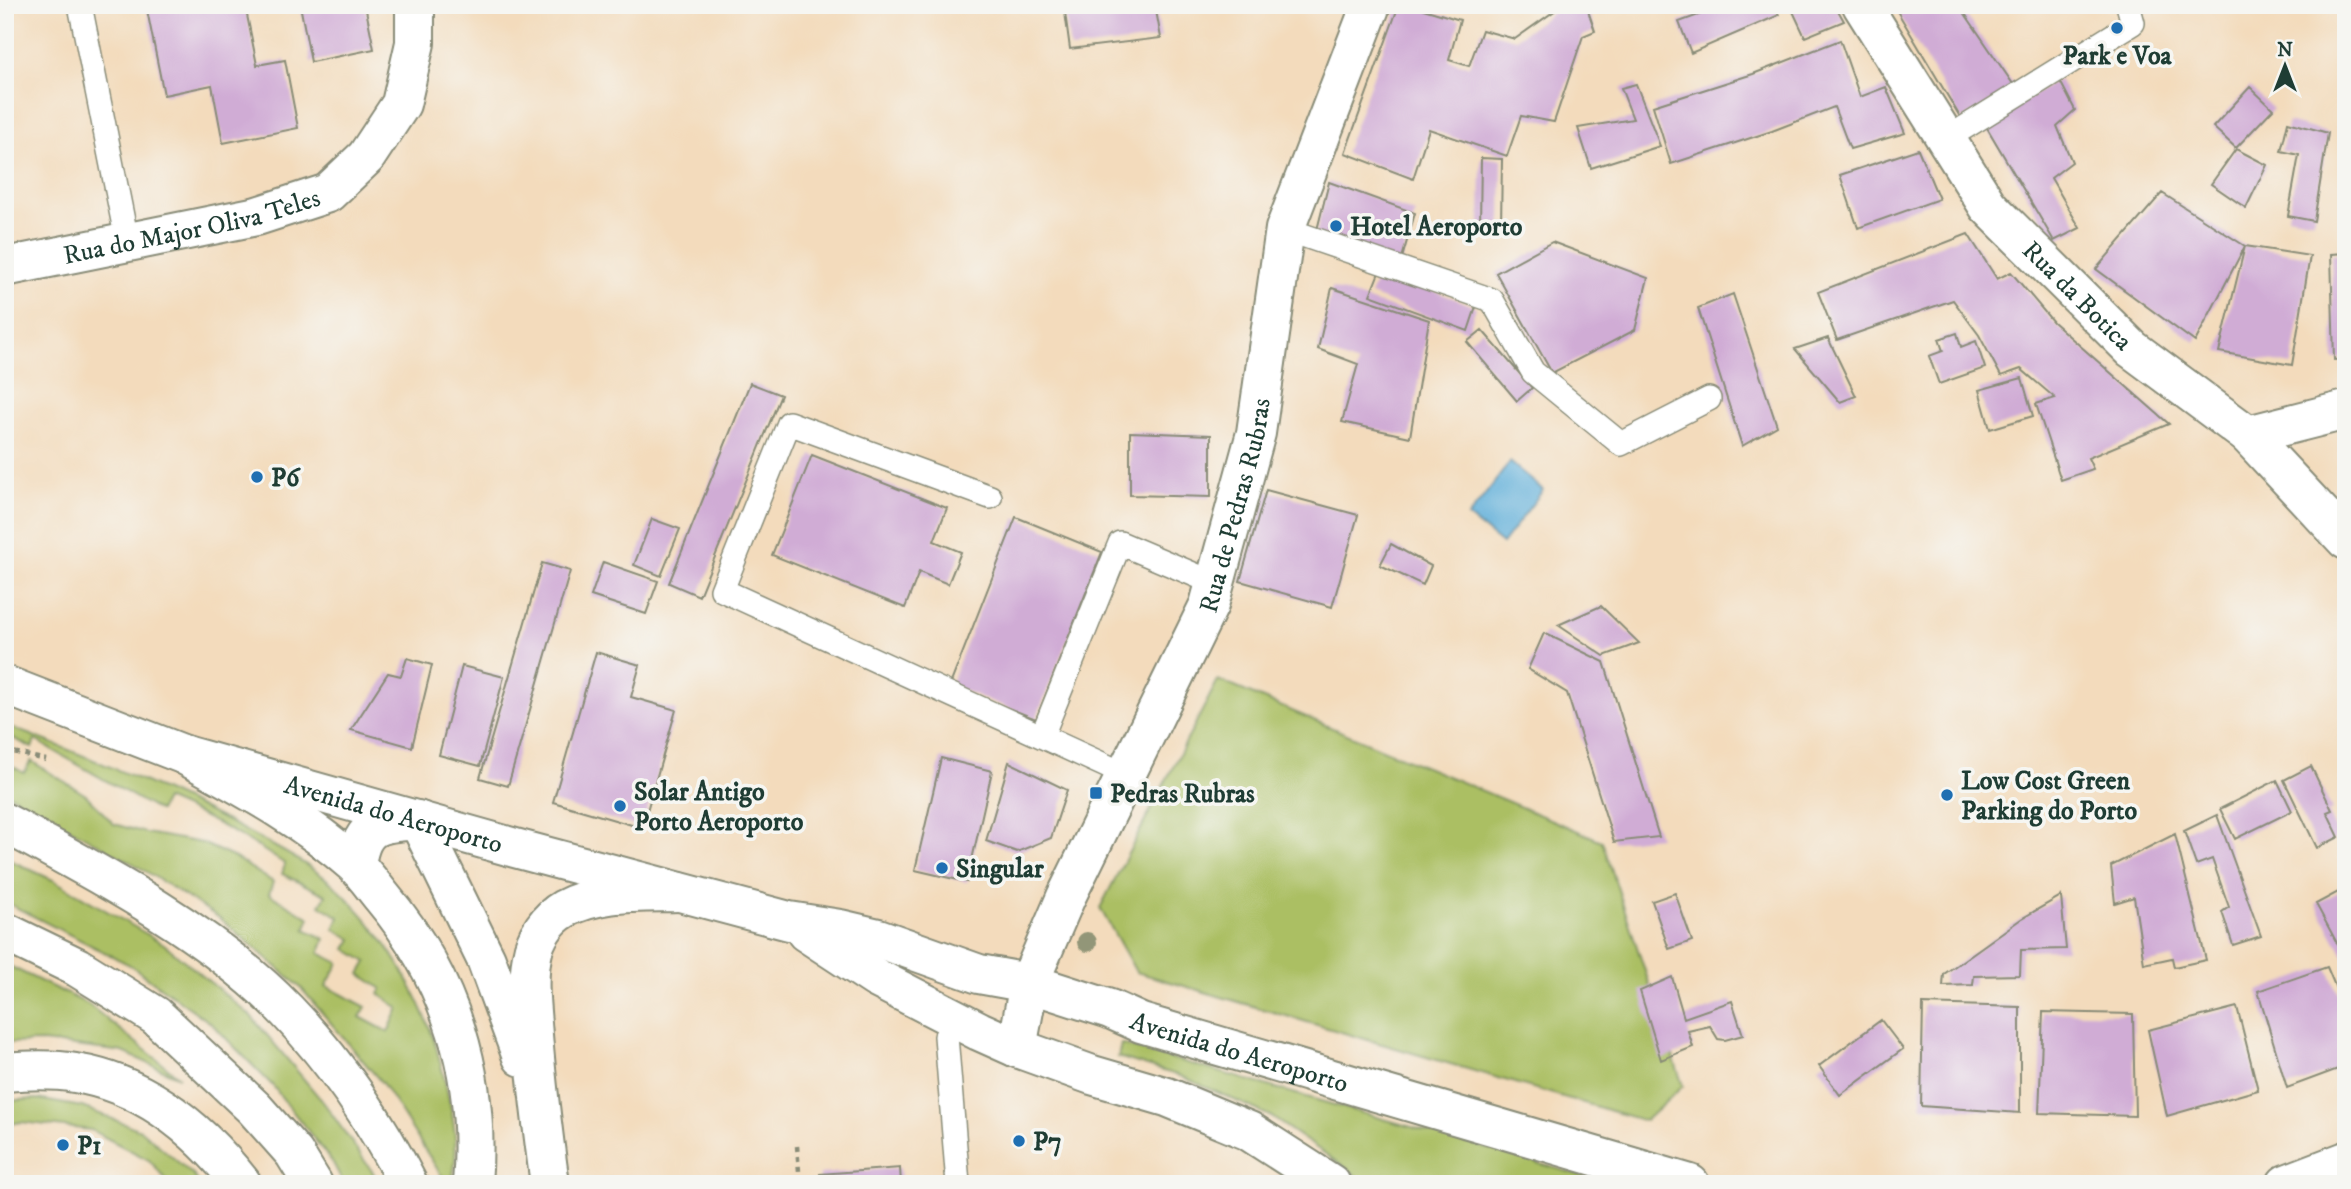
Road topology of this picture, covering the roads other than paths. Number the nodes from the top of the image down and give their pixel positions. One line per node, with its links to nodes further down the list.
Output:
1 (80, 5): 8 (lane)
2 (415, 5): 8 (main road, Rua do Major Oliva Teles)
3 (1371, 5): 7 (main road, Rua de Pedras Rubras)
4 (1862, 5): 6 (main road, Rua da Botica)
5 (2128, 5): 6 (lane)
6 (1946, 139): 12 (main road, Rua da Botica)
7 (1285, 229): 10 (lane); 15 (main road, Rua de Pedras Rubras)
8 (127, 241): 9 (main road, Rua do Major Oliva Teles)
9 (5, 267)
10 (1709, 399)
11 (2346, 410): 12 (main road)
12 (2248, 435): 14 (main road, Rua da Botica)
13 (990, 497): 17 (lane)
14 (2346, 540)
15 (1214, 583): 17 (lane); 19 (main road, Rua de Pedras Rubras)
16 (5, 685): 18 (main road, Avenida do Aeroporto)
17 (1042, 737): 19 (lane)
18 (185, 755): 20 (main road, Avenida do Aeroporto); 22 (main road)
19 (1126, 775): 26 (main road, Rua de Pedras Rubras)
20 (418, 820): 22 (main road); 23 (main road, Avenida do Aeroporto); 30 (main road)
21 (5, 823): 34 (main road)
22 (355, 865): 35 (main road)
23 (679, 892): 24 (main road, Avenida do Aeroporto); 30 (main road)
24 (789, 921): 26 (main road, Avenida do Aeroporto); 28 (main road, Avenida do Aeroporto)
25 (5, 932): 33 (main road)
26 (1029, 984): 28 (main road, Rua de Pedras Rubras); 39 (main road, Avenida do Aeroporto)
27 (946, 1037): 37 (lane)
28 (1017, 1048): 38 (main road, Avenida do Aeroporto)
29 (5, 1072): 32 (main road)
30 (538, 1105): 36 (main road)
31 (2346, 1161): 40 (main road)
32 (243, 1184)
33 (313, 1184)
34 (408, 1184)
35 (472, 1184)
36 (550, 1184)
37 (958, 1184)
38 (1331, 1184)
39 (1690, 1184)
40 (2286, 1184)

